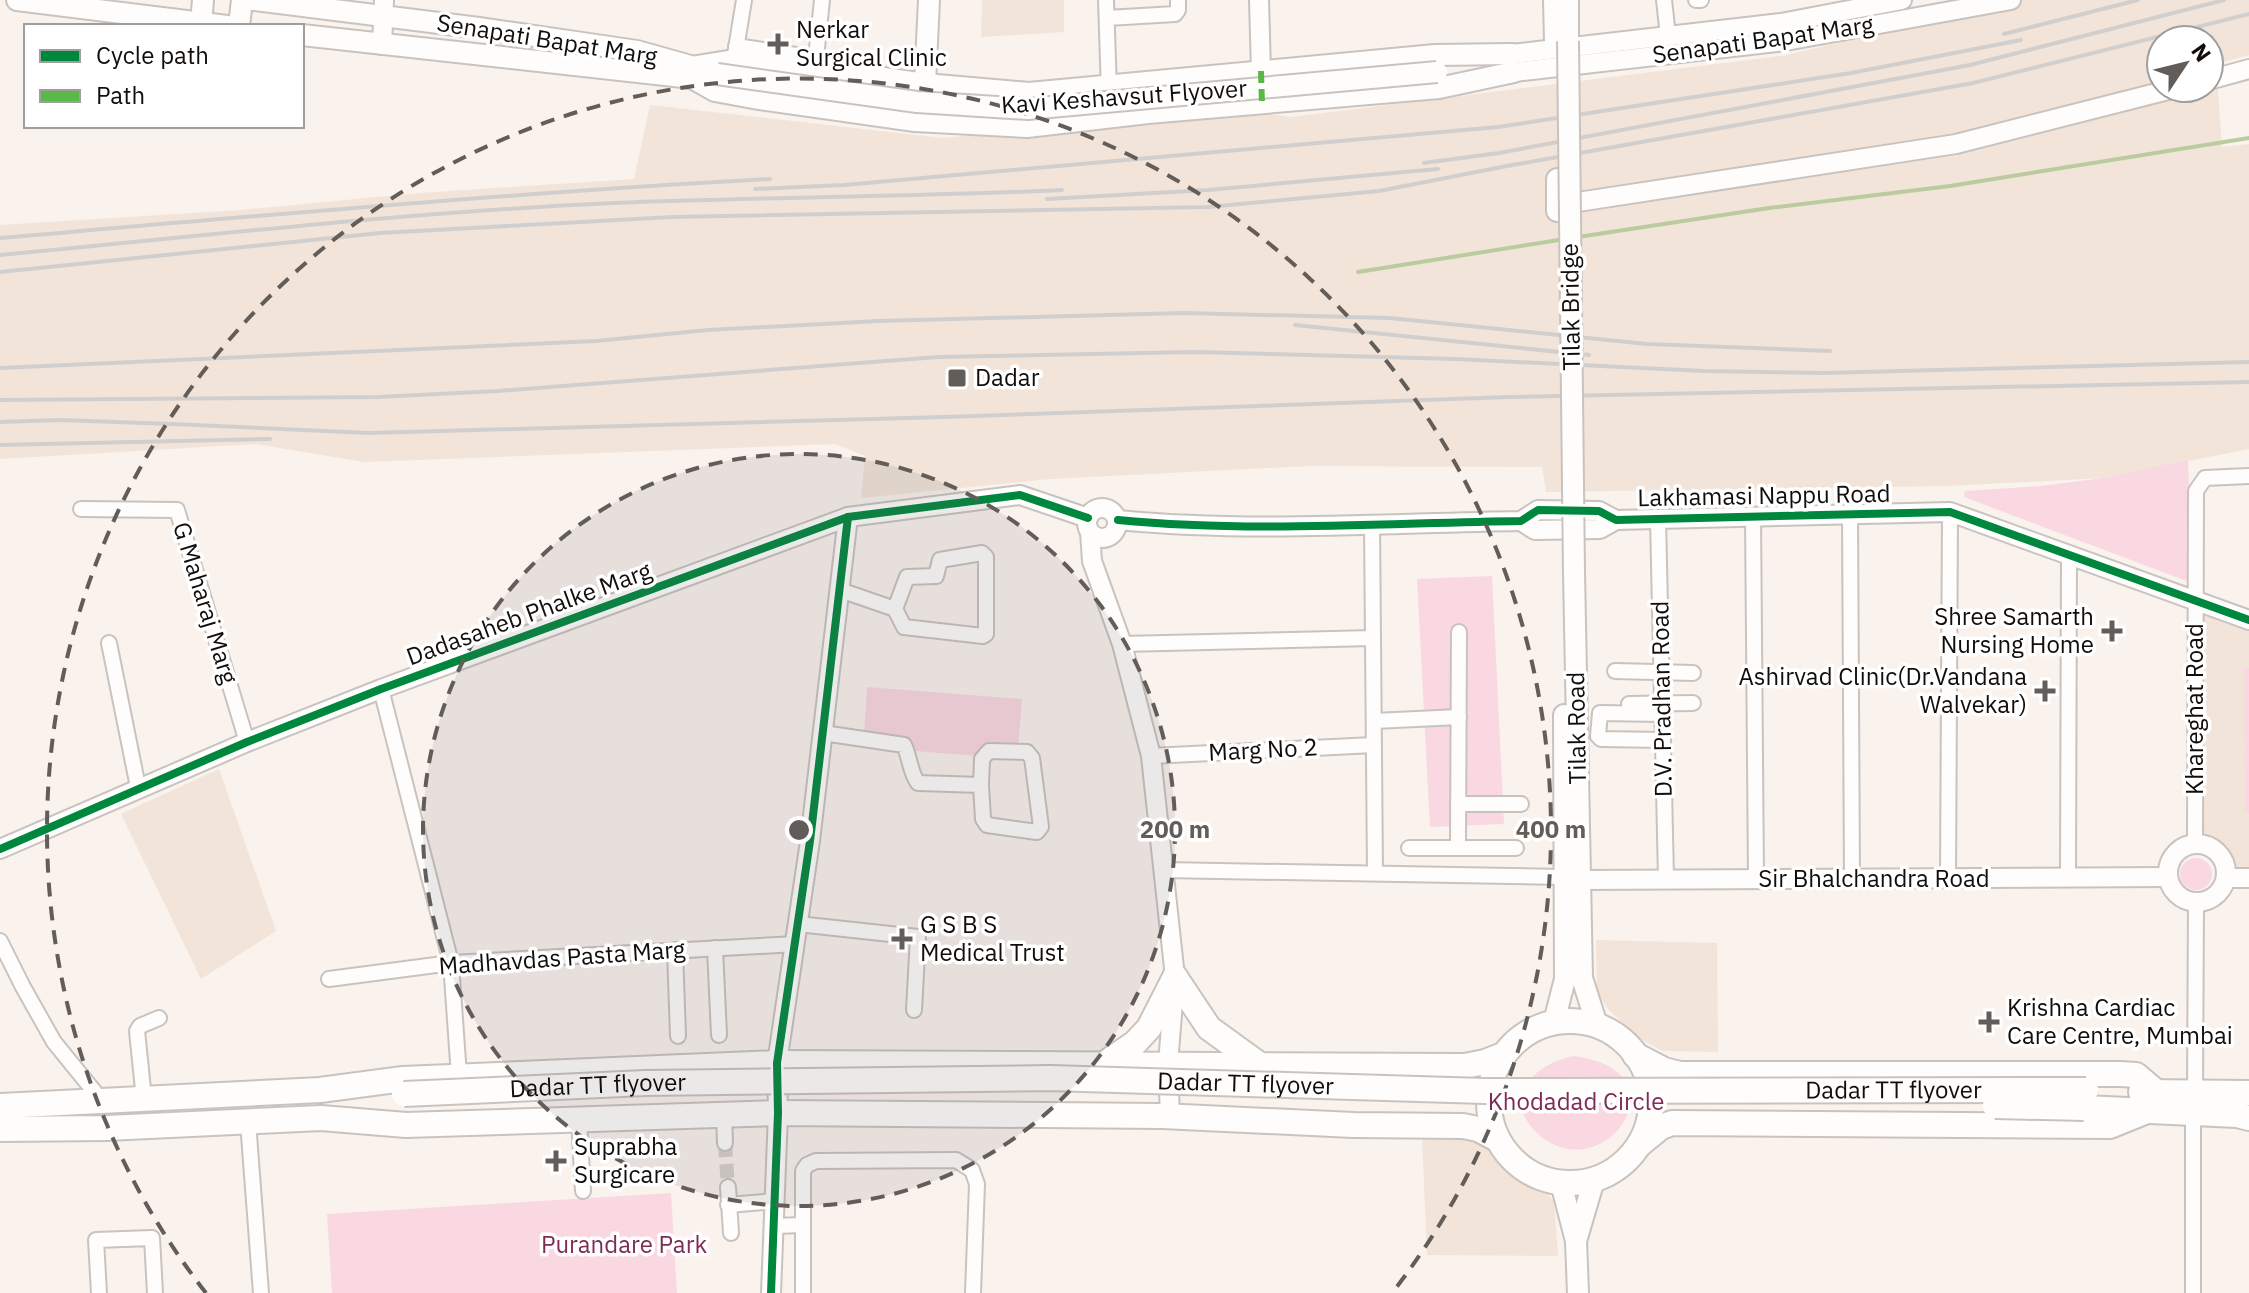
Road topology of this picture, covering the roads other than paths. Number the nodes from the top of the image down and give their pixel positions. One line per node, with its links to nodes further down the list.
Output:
1 (17, 0): 18 (main road)
2 (203, 0): 18 (main road)
3 (242, 0): 20 (main road)
4 (254, 0): 16 (main road, Senapati Bapat Marg)
5 (744, 0): 26 (street)
6 (822, 0): 28 (street)
7 (929, 0): 34 (main road)
8 (1106, 0): 17 (street)
9 (1178, 0): 17 (street)
10 (1259, 0): 32 (street)
11 (1554, 0): 24 (main road)
12 (1568, 0): 24 (main road)
13 (1664, 0): 23 (street)
14 (1902, 0): 23 (street, Senapati Bapat Marg)
15 (2011, 0): 29 (street, Senapati Bapat Marg)
16 (384, 8): 21 (main road, Senapati Bapat Marg); 25 (street)
17 (1107, 18): 35 (street)
18 (201, 23): 19 (main road)
19 (210, 24)
20 (239, 24)
21 (470, 26): 27 (main road); 31 (main road, Senapati Bapat Marg)
22 (304, 35): 25 (main road, Senapati Bapat Marg)
23 (1668, 36): 29 (street, Senapati Bapat Marg)
24 (1562, 41): 39 (main road, Tilak Bridge, bridge)
25 (382, 45): 27 (main road, Senapati Bapat Marg)
26 (735, 53): 28 (main road); 31 (main road)
27 (467, 54): 31 (main road, Senapati Bapat Marg)
28 (815, 63): 34 (main road)
29 (1513, 63): 31 (main road, Kavi Keshavsut Flyover, bridge); 32 (main road); 37 (main road)
30 (2249, 69): 33 (street)
31 (688, 71): 38 (main road)
32 (1261, 71): 35 (main road)
33 (2225, 76)
34 (925, 84): 35 (main road); 38 (main road)
35 (1109, 85): 37 (street)
36 (2145, 96): 39 (street)
37 (1110, 119): 38 (main road)
38 (915, 121)
39 (1564, 202): 50 (main road, Tilak Bridge)
40 (2249, 476): 52 (street, Khareghat Road)
41 (81, 509): 70 (street, G Maharaj Marg)
42 (1950, 512): 43 (street, Lakhamasi Nappu Road); 49 (street, Lakhamasi Nappu Road); 88 (street)
43 (1850, 514): 44 (street, Lakhamasi Nappu Road); 94 (street)
44 (1753, 516): 46 (street, Lakhamasi Nappu Road); 93 (street)
45 (848, 517): 48 (street, Dadasaheb Phalke Marg); 51 (street); 62 (street, Dadasaheb Phalke Marg)
46 (1658, 518): 47 (street, Lakhamasi Nappu Road); 60 (street, D.V. Pradhan Road)
47 (1372, 523): 48 (street, Lakhamasi Nappu Road); 56 (street)
48 (1089, 525): 58 (street)
49 (2069, 555): 52 (street, Lakhamasi Nappu Road); 89 (street)
50 (1569, 573): 87 (main road, Tilak Road)
51 (840, 590): 53 (street); 68 (street)
52 (2195, 600): 54 (street, Lakhamasi Nappu Road); 77 (street, Khareghat Road)
53 (895, 609): 53 (street)
54 (2249, 620)
55 (1459, 632): 66 (street)
56 (1373, 638): 58 (street); 67 (street)
57 (109, 643): 74 (street)
58 (1122, 644): 72 (street)
59 (1615, 671): 60 (street)
60 (1666, 672): 61 (street); 65 (street, D.V. Pradhan Road)
61 (1693, 673)
62 (381, 689): 70 (street, Dadasaheb Phalke Marg); 101 (street)
63 (1693, 703): 65 (street)
64 (1613, 704): 65 (street)
65 (1665, 707): 69 (street, D.V. Pradhan Road); 69 (street)
66 (1459, 717): 67 (street); 75 (street)
67 (1374, 721): 71 (street)
68 (823, 733): 73 (street); 96 (street)
69 (1663, 740): 92 (street, D.V. Pradhan Road)
70 (247, 742): 74 (street, Dadasaheb Phalke Marg)
71 (1374, 745): 72 (street, Marg No 2); 84 (street)
72 (1151, 756): 83 (street)
73 (981, 785): 73 (street)
74 (138, 787): 82 (street, Dadasaheb Phalke Marg)
75 (1458, 804): 76 (street); 80 (street)
76 (1521, 804)
77 (2195, 843): 86 (street); 90 (street)
78 (1409, 848): 79 (street)
79 (1437, 848): 80 (street); 85 (street)
80 (1458, 848): 81 (street)
81 (1516, 848)
82 (0, 849)
83 (1164, 870): 84 (street, Sir Bhalchandra Road); 102 (street)
84 (1375, 872): 85 (street, Sir Bhalchandra Road)
85 (1436, 874): 87 (street, Sir Bhalchandra Road)
86 (2168, 877): 89 (street, Sir Bhalchandra Road); 95 (street)
87 (1572, 878): 92 (street, Sir Bhalchandra Road); 106 (main road, Tilak Road); 107 (main road, Tilak Road)
88 (1948, 878): 89 (street, Sir Bhalchandra Road); 94 (street, Sir Bhalchandra Road)
89 (2068, 878)
90 (2226, 878): 91 (street); 95 (street)
91 (2249, 878)
92 (1666, 879): 93 (street, Sir Bhalchandra Road)
93 (1756, 879): 94 (street, Sir Bhalchandra Road)
94 (1852, 879)
95 (2196, 902): 124 (street)
96 (798, 924): 98 (street); 104 (street)
97 (0, 941): 121 (street)
98 (796, 944): 99 (street, Madhavdas Pasta Marg); 112 (street)
99 (715, 948): 100 (street, Madhavdas Pasta Marg); 108 (street)
100 (675, 950): 101 (street, Madhavdas Pasta Marg); 109 (street)
101 (451, 963): 103 (street, Madhavdas Pasta Marg); 118 (street)
102 (1175, 977): 114 (highway); 115 (street); 116 (highway)
103 (329, 979)
104 (914, 1010)
105 (159, 1018): 120 (street)
106 (1554, 1022): 107 (highway); 110 (highway)
107 (1597, 1025): 111 (highway)
108 (719, 1035)
109 (678, 1036)
110 (1503, 1055): 117 (highway); 136 (highway)
111 (1635, 1055): 123 (highway); 138 (highway)
112 (777, 1063): 113 (highway); 118 (highway); 127 (street)
113 (1008, 1064): 114 (highway); 129 (highway)
114 (1104, 1064): 115 (highway)
115 (1168, 1064): 116 (highway); 130 (street)
116 (1260, 1065): 117 (highway)
117 (1348, 1065): 134 (highway)
118 (459, 1076): 119 (highway)
119 (320, 1090): 120 (highway); 122 (highway)
120 (144, 1099): 121 (highway)
121 (102, 1101): 126 (highway)
122 (404, 1102): 123 (highway, Dadar TT flyover, bridge); 131 (highway)
123 (2152, 1102): 124 (highway, Dadar TT flyover); 138 (highway)
124 (2194, 1103): 125 (highway, Dadar TT flyover); 156 (street)
125 (2244, 1104)
126 (0, 1106)
127 (778, 1113): 128 (highway); 129 (highway); 143 (street)
128 (724, 1115): 132 (highway); 137 (street)
129 (1011, 1115): 130 (highway)
130 (1170, 1116): 134 (highway)
131 (321, 1118): 132 (highway); 133 (highway)
132 (579, 1120): 142 (street)
133 (248, 1122): 135 (highway); 151 (street)
134 (1353, 1125): 136 (highway)
135 (0, 1129)
136 (1497, 1139): 140 (highway)
137 (725, 1143)
138 (1639, 1145): 139 (highway)
139 (1594, 1180): 140 (highway); 148 (main road)
140 (1561, 1183): 148 (main road)
141 (728, 1187): 144 (street)
142 (583, 1191)
143 (775, 1201): 144 (street); 146 (street)
144 (728, 1205): 147 (street)
145 (803, 1225): 146 (street); 153 (street); 154 (street)
146 (774, 1226): 152 (street)
147 (731, 1233)
148 (1576, 1241): 155 (main road)
149 (99, 1293): 150 (street)
150 (155, 1293)
151 (261, 1293)
152 (771, 1293)
153 (803, 1293)
154 (973, 1293)
155 (1578, 1293)
156 (2193, 1293)

